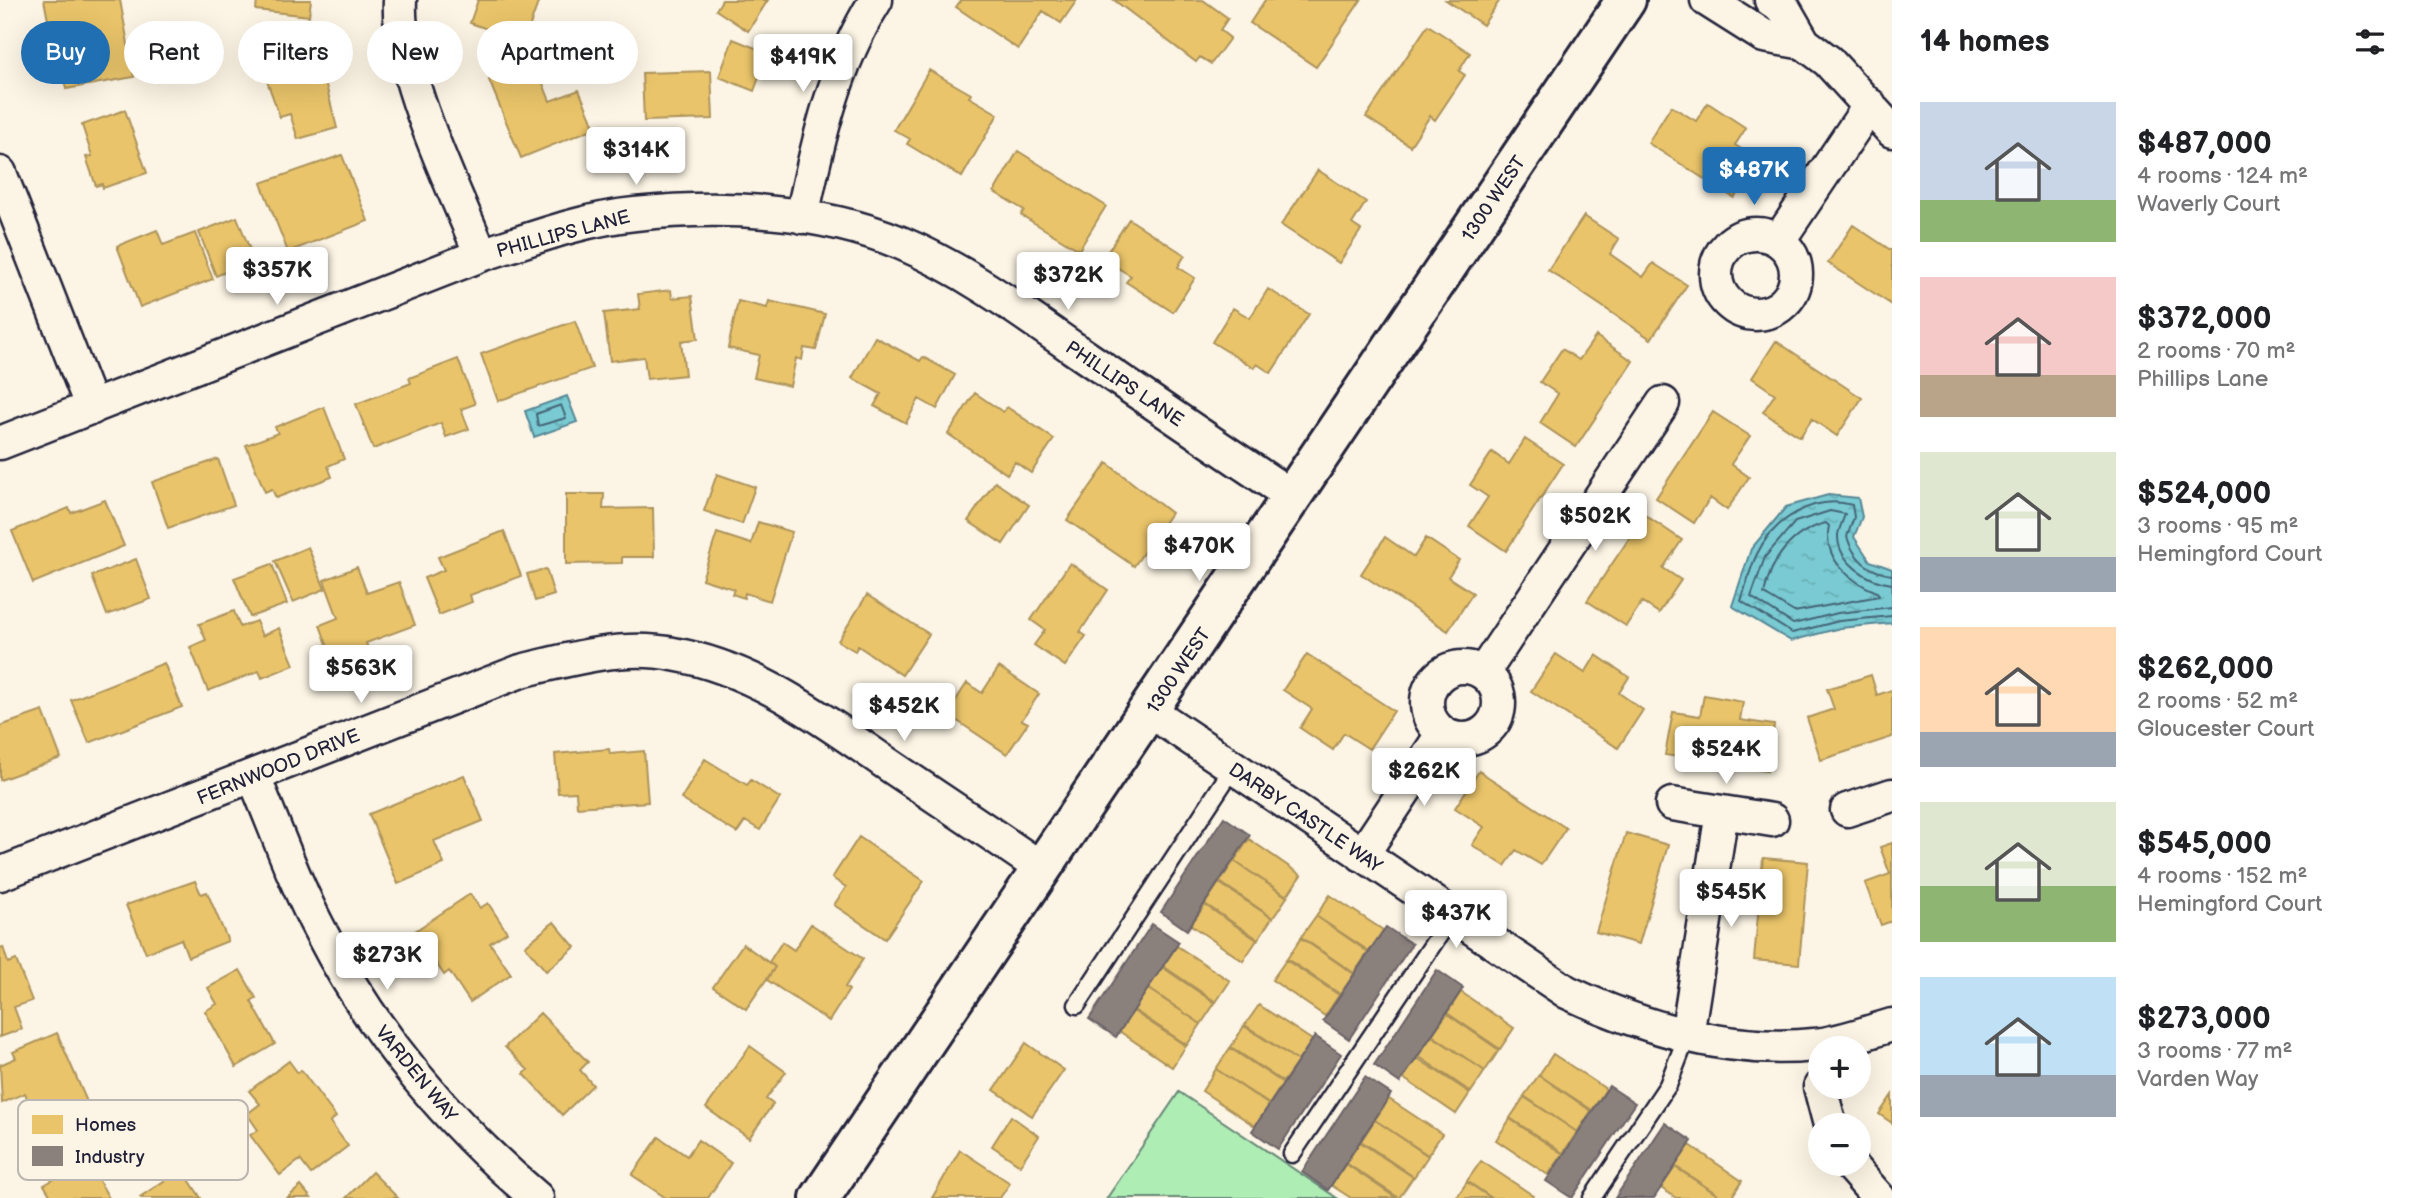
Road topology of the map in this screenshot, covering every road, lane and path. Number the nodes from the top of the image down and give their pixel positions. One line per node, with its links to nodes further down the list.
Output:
1 (400, 0): 12 (street)
2 (876, 0): 10 (street)
3 (1626, 0): 16 (street, 1300 WEST)
4 (1707, 0): 6 (street)
5 (1771, 0): 6 (street)
6 (1804, 43): 7 (street)
7 (1870, 105): 8 (street); 11 (street)
8 (1892, 131)
9 (0, 173): 14 (street)
10 (802, 217): 12 (street, PHILLIPS LANE); 16 (street, PHILLIPS LANE)
11 (1779, 240)
12 (481, 254): 14 (street, PHILLIPS LANE)
13 (1664, 403): 17 (street)
14 (92, 408): 15 (street, PHILLIPS LANE)
15 (0, 443)
16 (1293, 497): 18 (street, 1300 WEST)
17 (1483, 673): 19 (street); 19 (street)
18 (1150, 712): 20 (street, DARBY CASTLE WAY); 28 (street, 1300 WEST)
19 (1443, 733): 27 (street)
20 (1233, 768): 27 (street, DARBY CASTLE WAY); 31 (lane)
21 (254, 777): 28 (street, FERNWOOD DRIVE); 29 (street, FERNWOOD DRIVE); 38 (street, VARDEN WAY)
22 (1892, 795): 24 (street)
23 (1672, 804): 25 (street)
24 (1847, 810)
25 (1722, 812): 26 (street); 33 (street)
26 (1772, 820)
27 (1362, 855): 30 (street, DARBY CASTLE WAY)
28 (1041, 868): 39 (street, 1300 WEST)
29 (0, 874)
30 (1452, 916): 33 (street, DARBY CASTLE WAY); 36 (lane)
31 (1077, 1005)
32 (1892, 1025): 34 (street, DARBY CASTLE WAY)
33 (1687, 1036): 35 (street, DARBY CASTLE WAY); 40 (lane)
34 (1850, 1036)
35 (1808, 1045)
36 (1292, 1154)
37 (1860, 1176): 41 (street)
38 (537, 1198)
39 (820, 1198)
40 (1592, 1198)
41 (1879, 1198)

